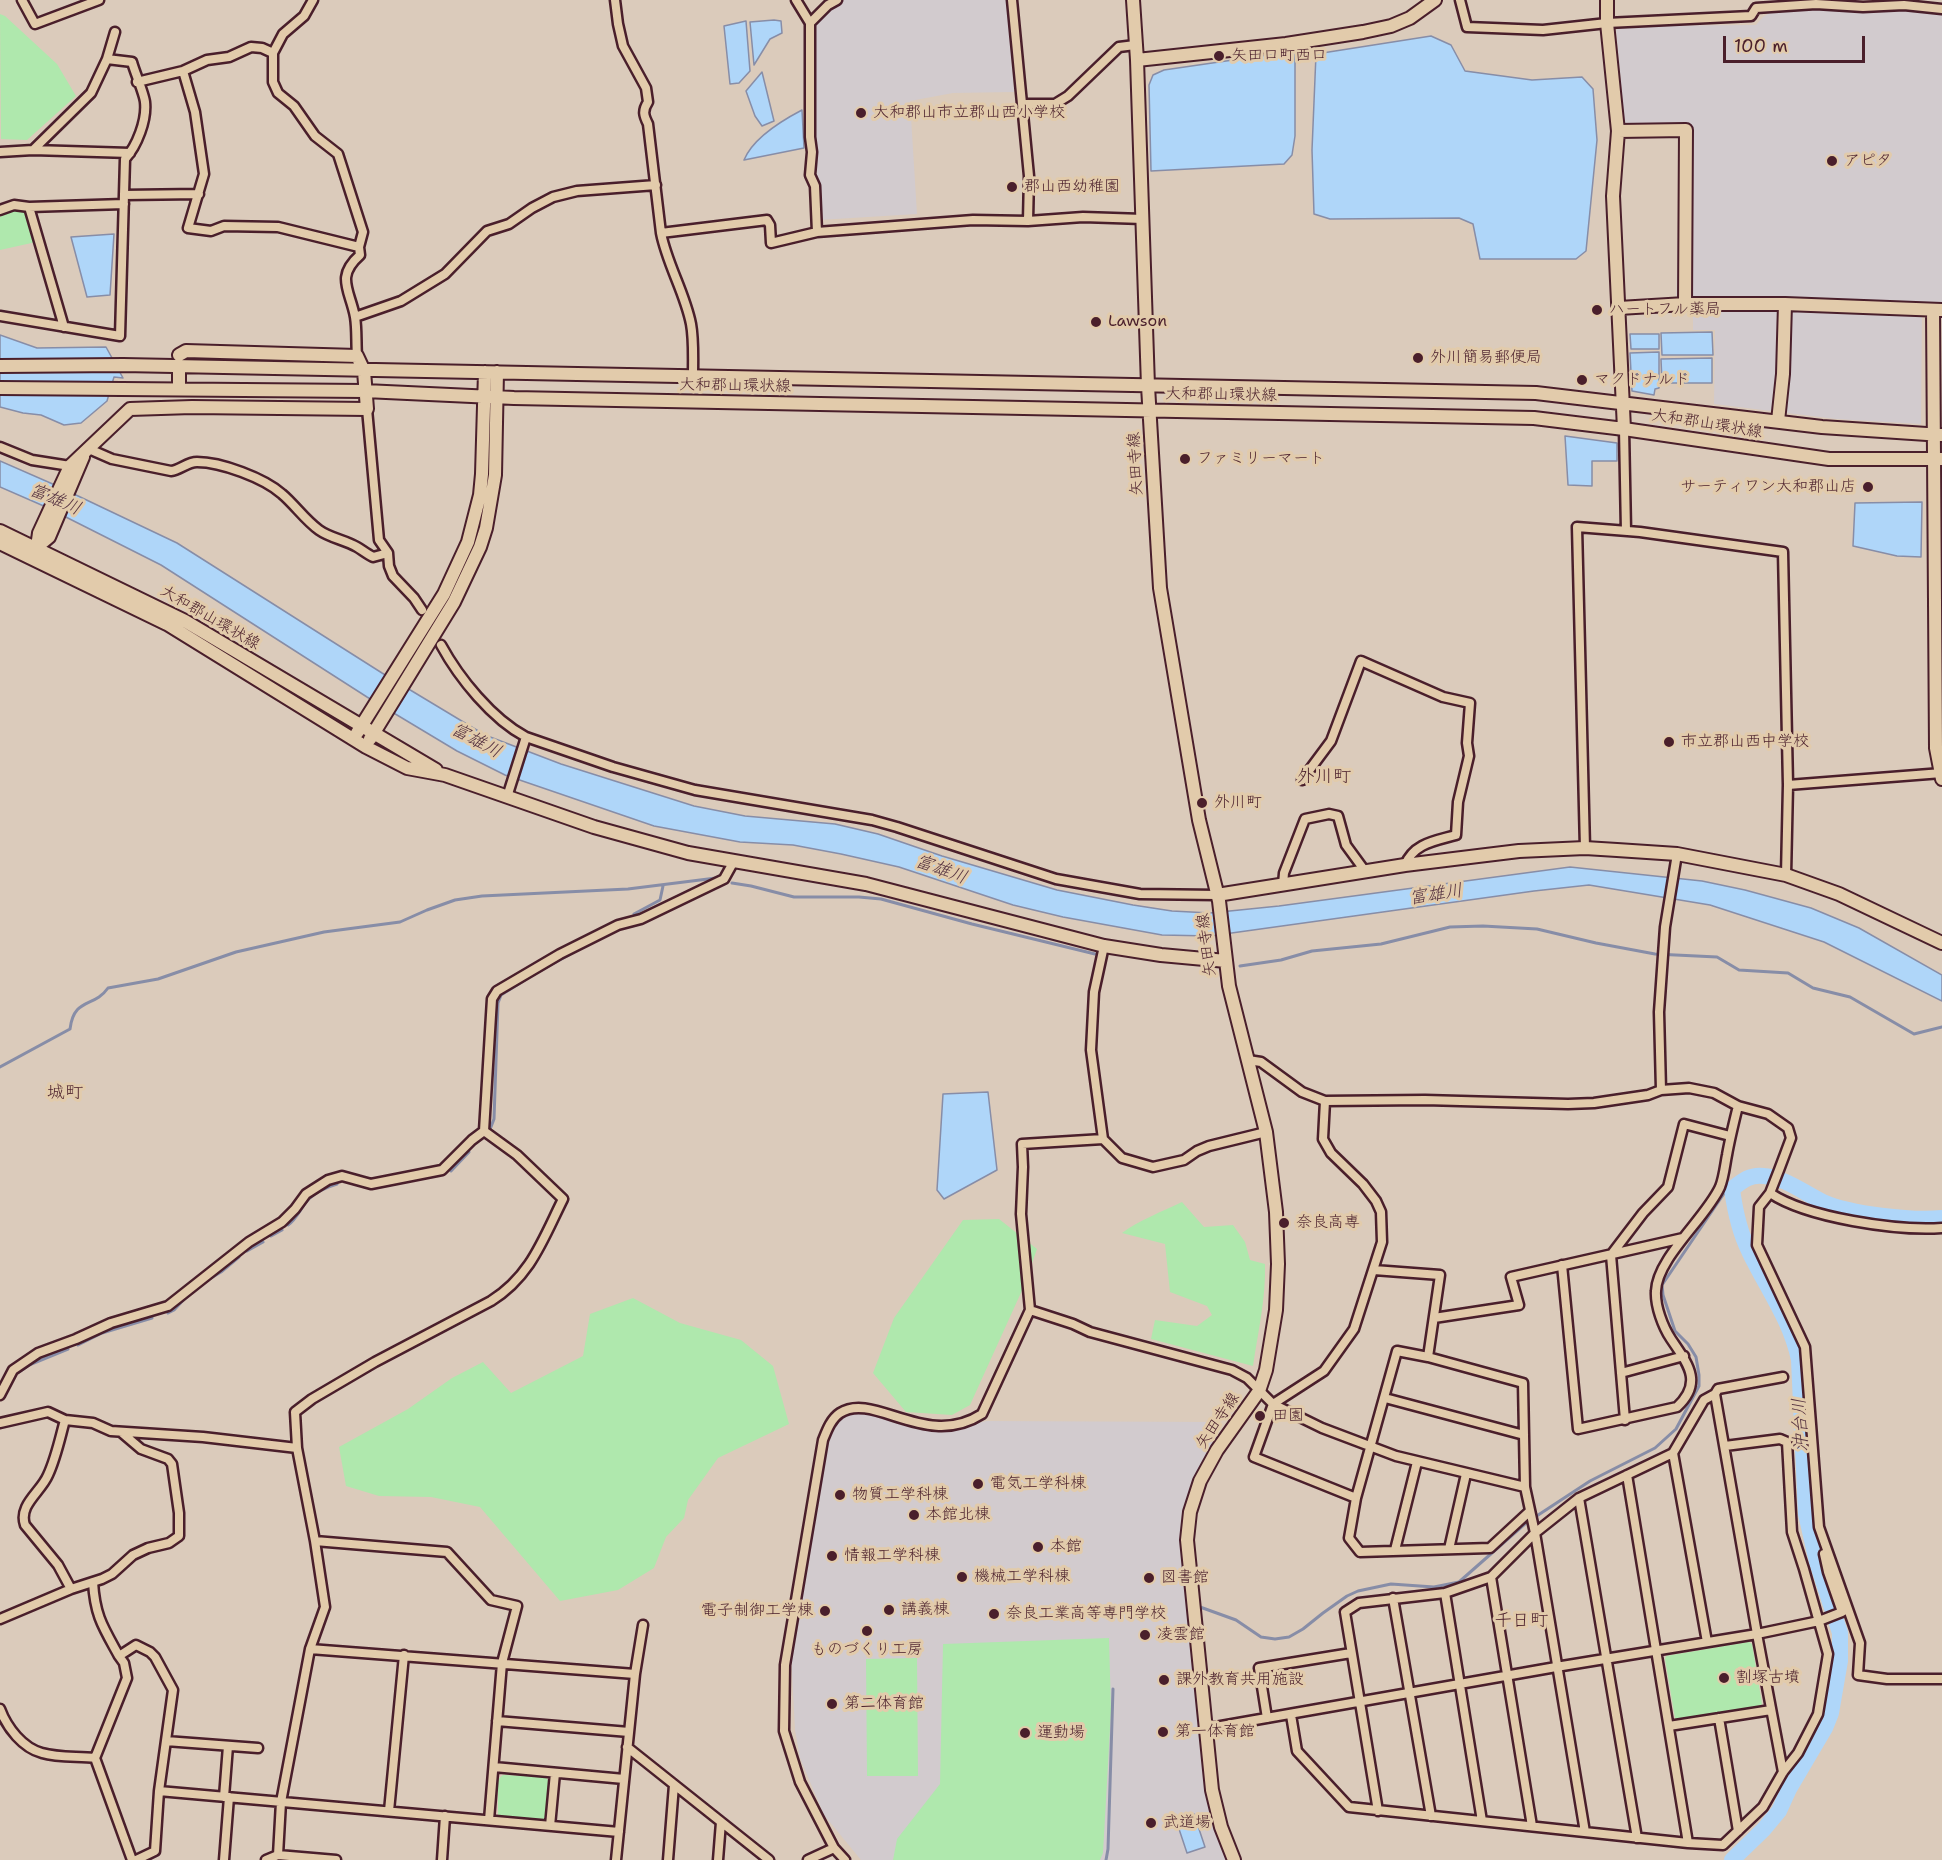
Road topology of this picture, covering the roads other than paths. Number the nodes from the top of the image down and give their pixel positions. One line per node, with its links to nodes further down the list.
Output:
1 (22, 0): 2 (street)
2 (99, 0)
3 (313, 0): 17 (street)
4 (615, 0): 27 (street)
5 (796, 0): 13 (street)
6 (837, 0): 13 (street)
7 (1012, 0): 22 (street)
8 (1133, 0): 16 (main road, 矢田寺線)
9 (1435, 0): 19 (main road)
10 (1460, 0): 14 (street)
11 (1607, 0): 14 (main road)
12 (1942, 9): 14 (street)
13 (810, 23): 34 (street)
14 (1607, 23): 23 (main road)
15 (115, 32): 18 (street)
16 (1135, 45): 19 (main road, 矢田寺線); 22 (street)
17 (273, 53): 20 (street); 36 (street)
18 (107, 59): 21 (street); 24 (street)
19 (1137, 60): 32 (main road, 矢田寺線)
20 (183, 71): 21 (street); 28 (street)
21 (137, 82): 26 (street)
22 (1022, 104): 33 (street)
23 (1618, 130): 37 (main road); 39 (main road)
24 (33, 150): 25 (street); 26 (street)
25 (0, 152)
26 (130, 153): 29 (street)
27 (656, 185): 35 (street); 42 (street)
28 (198, 194): 29 (street); 36 (street)
29 (124, 199): 30 (street); 43 (street)
30 (29, 207): 31 (street); 43 (street)
31 (0, 210)
32 (1143, 219): 33 (street); 52 (main road, 矢田寺線)
33 (1028, 221): 34 (street)
34 (817, 231): 35 (street)
35 (661, 233): 50 (street)
36 (359, 247): 42 (street)
37 (1685, 304): 38 (main road); 39 (main road)
38 (1785, 304): 40 (main road); 59 (main road)
39 (1619, 308): 56 (main road)
40 (1937, 310): 61 (main road)
41 (0, 316): 43 (street)
42 (355, 317): 45 (street)
43 (64, 327)
44 (179, 356): 45 (main road)
45 (357, 356): 48 (main road)
46 (0, 366): 48 (main road, 大和郡山環状線)
47 (179, 370): 51 (main road)
48 (364, 370): 49 (main road, 大和郡山環状線); 54 (main road)
49 (491, 372): 50 (main road, 大和郡山環状線); 55 (main road)
50 (693, 376): 52 (main road, 大和郡山環状線)
51 (179, 385)
52 (1148, 386): 56 (main road, 大和郡山環状線); 58 (main road, 矢田寺線)
53 (0, 388): 54 (main road, 大和郡山環状線)
54 (365, 391): 55 (main road, 大和郡山環状線); 57 (main road)
55 (490, 397): 58 (main road, 大和郡山環状線); 74 (main road); 74 (main road)
56 (1623, 404): 59 (main road, 大和郡山環状線); 60 (main road)
57 (367, 409): 63 (main road); 70 (street)
58 (1149, 411): 60 (main road, 大和郡山環状線); 92 (main road, 矢田寺線)
59 (1779, 421): 61 (main road, 大和郡山環状線)
60 (1624, 429): 64 (main road, 大和郡山環状線); 67 (street)
61 (1937, 435): 64 (main road)
62 (0, 447): 65 (street)
63 (87, 451): 65 (main road); 70 (street)
64 (1937, 459): 71 (main road)
65 (73, 469): 69 (main road)
66 (0, 531): 69 (main road, 大和郡山環状線)
67 (1626, 531): 83 (street); 85 (street)
68 (0, 543): 69 (main road, 大和郡山環状線)
69 (35, 552): 75 (main road, 大和郡山環状線); 78 (main road, 大和郡山環状線)
70 (388, 553): 72 (street)
71 (1938, 566): 81 (main road)
72 (422, 610)
73 (441, 645): 77 (street)
74 (377, 715): 75 (main road); 76 (main road)
75 (362, 726): 76 (main road, 大和郡山環状線); 78 (main road)
76 (374, 734): 79 (main road); 80 (main road, 大和郡山環状線)
77 (526, 737): 84 (street); 92 (street)
78 (353, 739): 79 (main road, 大和郡山環状線)
79 (366, 747): 80 (main road, 大和郡山環状線)
80 (445, 775): 84 (main road)
81 (1942, 775): 83 (street)
82 (1302, 780): 88 (street)
83 (1788, 785): 90 (street)
84 (507, 797): 87 (main road)
85 (1585, 848): 86 (main road); 88 (main road)
86 (1676, 860): 90 (main road); 97 (street)
87 (734, 861): 94 (main road); 100 (street)
88 (1405, 865): 89 (main road)
89 (1365, 871): 91 (main road); 91 (street)
90 (1786, 875): 93 (main road)
91 (1282, 885): 92 (main road)
92 (1218, 898): 95 (main road, 矢田寺線)
93 (1942, 943)
94 (1104, 946): 95 (main road); 103 (street)
95 (1226, 955): 96 (main road, 矢田寺線)
96 (1248, 1060): 98 (street); 101 (main road, 矢田寺線)
97 (1661, 1090): 98 (street); 99 (street)
98 (1325, 1101): 109 (street)
99 (1738, 1106): 102 (street); 104 (street)
100 (484, 1131): 119 (street); 130 (street)
101 (1266, 1132): 103 (street); 116 (main road, 矢田寺線)
102 (1730, 1136): 106 (street); 107 (street)
103 (1103, 1139): 110 (street)
104 (1770, 1193): 105 (street); 139 (street)
105 (1942, 1228)
106 (1683, 1238): 107 (street); 112 (street)
107 (1611, 1255): 108 (street); 114 (street)
108 (1562, 1265): 111 (street); 124 (street)
109 (1374, 1269): 111 (street); 122 (street)
110 (1030, 1310): 116 (street); 204 (street)
111 (1434, 1318): 113 (street)
112 (1684, 1356): 114 (street); 117 (street)
113 (1428, 1357): 120 (street); 127 (street)
114 (1621, 1373): 124 (street)
115 (1783, 1377): 118 (street)
116 (1259, 1391): 122 (street); 175 (main road, 矢田寺線)
117 (1689, 1392): 121 (street); 124 (street)
118 (1715, 1394): 121 (street); 129 (street)
119 (0, 1395)
120 (1385, 1398): 127 (street); 128 (street)
121 (1704, 1400): 131 (street)
122 (1273, 1404): 128 (street); 136 (street)
123 (66, 1420): 125 (street); 126 (street); 146 (street)
124 (1624, 1420)
125 (0, 1423)
126 (121, 1432): 130 (street); 145 (street)
127 (1524, 1435): 135 (street)
128 (1371, 1446): 132 (street); 136 (street)
129 (1725, 1446): 150 (street); 152 (street)
130 (297, 1448): 141 (street)
131 (1673, 1453): 134 (street); 153 (street)
132 (1417, 1462): 133 (street); 143 (street)
133 (1466, 1474): 135 (street); 142 (street)
134 (1627, 1475): 137 (street); 155 (street)
135 (1525, 1487): 138 (street)
136 (1356, 1498): 143 (street)
137 (1579, 1498): 140 (street); 159 (street)
138 (1530, 1511): 140 (street); 142 (street)
139 (1819, 1527): 150 (street); 164 (street)
140 (1535, 1533): 144 (street); 161 (street)
141 (315, 1541): 154 (street); 160 (street)
142 (1449, 1549): 143 (street)
143 (1395, 1550)
144 (1491, 1577): 147 (street); 163 (street)
145 (93, 1582): 146 (street); 158 (street)
146 (71, 1589): 149 (street)
147 (1445, 1593): 148 (street); 165 (street)
148 (1393, 1598): 156 (street); 166 (street)
149 (0, 1619)
150 (1822, 1620): 152 (street); 183 (street)
151 (643, 1625): 162 (street)
152 (1757, 1634): 153 (street); 169 (street)
153 (1707, 1642): 155 (street)
154 (310, 1649): 157 (street); 189 (street)
155 (1656, 1650): 159 (street); 174 (street)
156 (1351, 1653): 167 (street); 171 (street)
157 (404, 1655): 160 (street); 190 (street)
158 (119, 1656): 177 (street); 181 (street)
159 (1606, 1659): 161 (street); 202 (street)
160 (502, 1663): 162 (street); 173 (street)
161 (1556, 1666): 163 (street); 201 (street)
162 (634, 1674): 176 (street)
163 (1507, 1676): 165 (street); 198 (street)
164 (1942, 1679)
165 (1459, 1685): 166 (street); 195 (street)
166 (1409, 1693): 167 (street); 193 (street)
167 (1359, 1702): 170 (street); 191 (street)
168 (0, 1709): 181 (street)
169 (1771, 1710): 172 (street); 183 (street)
170 (1291, 1715): 171 (street); 191 (street)
171 (1267, 1718): 175 (street)
172 (1719, 1718): 174 (street); 199 (street)
173 (498, 1721): 176 (street); 182 (street)
174 (1668, 1726): 203 (street)
175 (1204, 1729): 217 (main road, 矢田寺線)
176 (629, 1732): 179 (street)
177 (166, 1741): 178 (street); 187 (street)
178 (228, 1746): 180 (street); 188 (street)
179 (627, 1747): 185 (street); 186 (street)
180 (258, 1748)
181 (95, 1758): 206 (street)
182 (494, 1767): 184 (street); 194 (street)
183 (1783, 1772): 199 (street)
184 (555, 1773): 185 (street); 197 (street)
185 (624, 1779): 200 (street)
186 (674, 1785): 196 (street); 212 (street)
187 (159, 1791): 188 (street); 206 (street)
188 (226, 1797): 189 (street); 207 (street)
189 (281, 1802): 190 (street); 205 (street)
190 (389, 1811): 192 (street)
191 (1378, 1811): 193 (street)
192 (445, 1816): 194 (street); 210 (street)
193 (1431, 1816): 195 (street)
194 (489, 1821): 197 (street)
195 (1482, 1821): 198 (street)
196 (721, 1822): 213 (street); 214 (street)
197 (550, 1826): 200 (street)
198 (1532, 1826): 201 (street)
199 (1738, 1830): 203 (street)
200 (619, 1832): 211 (street)
201 (1585, 1832): 202 (street)
202 (1637, 1838): 203 (street)
203 (1688, 1843)
204 (834, 1848): 215 (street); 216 (street)
205 (278, 1855): 208 (street); 209 (street)
206 (134, 1860)
207 (224, 1860)
208 (266, 1860)
209 (336, 1860)
210 (442, 1860)
211 (616, 1860)
212 (668, 1860)
213 (718, 1860)
214 (769, 1860)
215 (808, 1860)
216 (845, 1860)
217 (1234, 1860)

